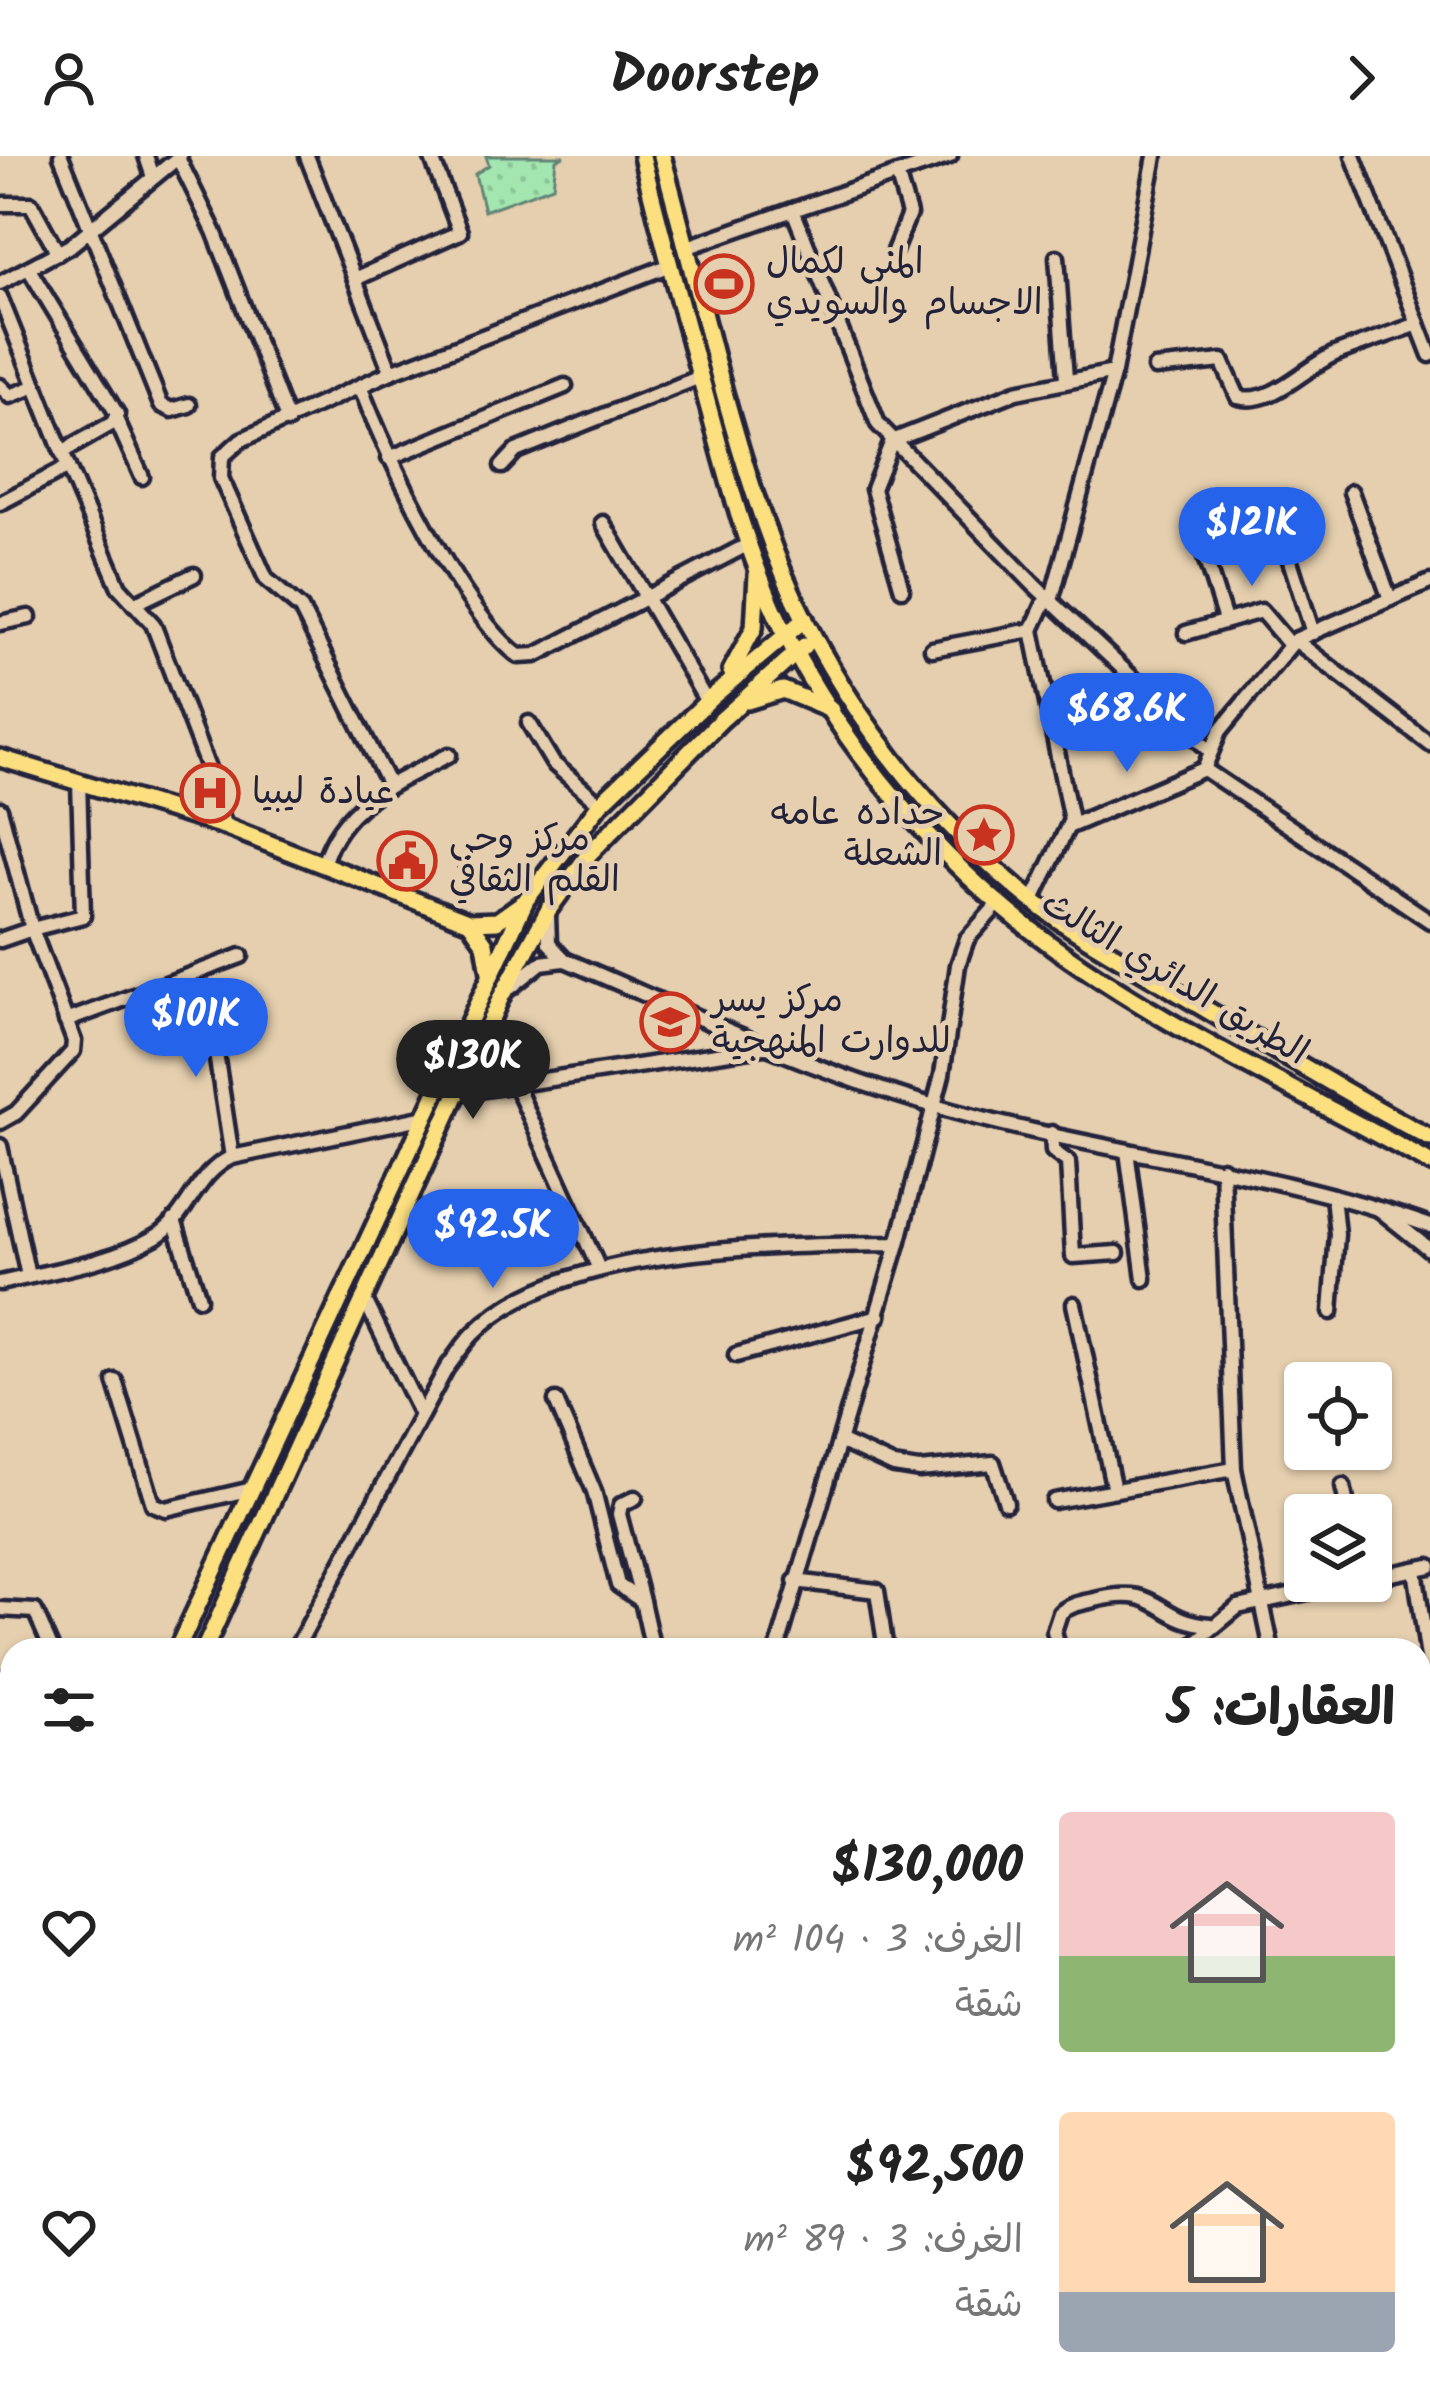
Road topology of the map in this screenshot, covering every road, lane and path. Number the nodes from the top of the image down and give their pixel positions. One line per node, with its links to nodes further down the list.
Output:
1 (61, 156): 15 (street)
2 (146, 156): 12 (street)
3 (307, 156): 22 (street)
4 (430, 156): 22 (street)
5 (642, 156): 20 (main road, الطريق الدائري الثالث)
6 (662, 156): 16 (main road, الطريق الدائري الثالث)
7 (950, 156): 11 (street)
8 (1155, 156): 29 (street)
9 (1353, 156): 25 (street)
10 (179, 157): 12 (street); 38 (street)
11 (897, 174): 14 (street); 17 (street)
12 (153, 177): 15 (street)
13 (0, 204): 18 (street)
14 (794, 210): 16 (street); 39 (street)
15 (92, 229): 18 (street); 36 (street)
16 (688, 247): 60 (main road, الطريق الدائري الثالث)
17 (894, 251)
18 (58, 253): 21 (street)
19 (1058, 257): 31 (street)
20 (668, 266): 28 (street); 30 (main road, الطريق الدائري الثالث)
21 (29, 268): 23 (street); 37 (street)
22 (355, 279): 28 (street)
23 (0, 283)
24 (0, 297): 33 (street)
25 (1418, 324): 26 (street); 27 (street)
26 (1430, 355)
27 (1156, 368)
28 (392, 372): 35 (street)
29 (1114, 372): 31 (street); 56 (street)
30 (700, 377): 42 (street); 49 (main road, الطريق الدائري الثالث)
31 (1066, 379): 39 (street)
32 (0, 386): 33 (street)
33 (36, 386): 40 (street)
34 (565, 386): 41 (street)
35 (361, 388): 38 (street); 41 (street)
36 (190, 405)
37 (116, 419): 40 (street); 44 (street)
38 (288, 421): 81 (street)
39 (892, 441): 54 (street); 56 (street)
40 (62, 452): 43 (street)
41 (389, 458): 55 (street)
42 (502, 466)
43 (68, 467): 46 (street); 58 (street)
44 (142, 476)
45 (1351, 492): 57 (street)
46 (0, 503)
47 (603, 524): 55 (street)
48 (1279, 524): 66 (street)
49 (749, 544): 51 (main road, الطريق الدائري الثالث); 55 (street)
50 (1202, 548): 61 (street)
51 (757, 566): 64 (main road, الطريق الدائري الثالث); 71 (main road)
52 (194, 575): 58 (street)
53 (1430, 583): 57 (street)
54 (902, 589)
55 (650, 596): 71 (street)
56 (1049, 599): 63 (street); 76 (street)
57 (1390, 599): 66 (street)
58 (134, 604): 84 (street)
59 (29, 617): 62 (street)
60 (805, 619): 64 (main road); 67 (main road, الطريق الدائري الثالث)
61 (1225, 620): 65 (street); 68 (street)
62 (0, 622)
63 (1032, 630): 69 (street); 85 (street)
64 (784, 632): 70 (main road, الطريق الدائري الثالث); 71 (main road)
65 (1186, 632)
66 (1313, 633): 68 (street)
67 (815, 638): 70 (main road); 88 (main road, الطريق الدائري الثالث)
68 (1293, 643): 75 (street); 76 (street)
69 (932, 649)
70 (795, 651): 72 (main road); 73 (main road, الطريق الدائري الثالث)
71 (709, 700): 82 (main road)
72 (734, 709): 73 (main road); 90 (main road)
73 (833, 711): 89 (main road, الطريق الدائري الثالث)
74 (530, 723): 82 (street)
75 (1430, 744)
76 (1208, 749): 79 (street)
77 (449, 755): 81 (street)
78 (0, 758): 80 (main road)
79 (1204, 769): 85 (street); 91 (street)
80 (79, 781): 84 (main road); 93 (street)
81 (389, 785): 86 (street)
82 (600, 804): 87 (main road)
83 (0, 809): 93 (street)
84 (224, 826): 86 (main road)
85 (1070, 826): 88 (street)
86 (324, 862): 92 (main road)
87 (526, 900): 92 (main road); 97 (main road)
88 (1033, 900): 108 (main road, الطريق الدائري الثالث)
89 (998, 904): 104 (street); 112 (main road, الطريق الدائري الثالث)
90 (549, 909): 96 (street); 99 (main road)
91 (1430, 921)
92 (470, 922): 97 (main road)
93 (32, 929): 94 (street); 100 (street)
94 (0, 940)
95 (241, 956): 100 (street)
96 (565, 960): 99 (street); 101 (street)
97 (490, 973): 105 (main road)
98 (207, 995): 111 (street)
99 (501, 997): 103 (main road)
100 (66, 1021): 106 (street)
101 (772, 1046): 102 (street); 104 (street)
102 (516, 1085): 103 (street); 121 (street)
103 (458, 1094): 126 (main road)
104 (934, 1106): 107 (street); 118 (street)
105 (422, 1118): 111 (street); 132 (main road)
106 (0, 1122)
107 (1052, 1133): 110 (street); 120 (street)
108 (1430, 1138)
109 (0, 1146): 122 (street)
110 (1127, 1150): 113 (street); 123 (street)
111 (232, 1157): 116 (street)
112 (1430, 1162)
113 (1222, 1168): 114 (street); 137 (street)
114 (1333, 1196): 115 (street); 128 (street)
115 (1376, 1207): 117 (street); 119 (street)
116 (174, 1220): 122 (street); 125 (street)
117 (1430, 1226)
118 (898, 1244): 121 (street); 129 (street)
119 (1430, 1250)
120 (1117, 1253)
121 (599, 1269): 135 (street)
122 (28, 1276): 124 (street)
123 (1144, 1279)
124 (0, 1283)
125 (199, 1298)
126 (365, 1300): 134 (main road); 135 (street)
127 (1074, 1304): 140 (street)
128 (1331, 1312)
129 (879, 1316): 130 (street); 136 (street)
130 (736, 1355)
131 (115, 1381): 139 (street)
132 (293, 1400): 134 (main road); 139 (main road)
133 (556, 1401): 149 (street)
134 (315, 1408): 155 (main road)
135 (422, 1415): 156 (street)
136 (839, 1441): 144 (street); 147 (street)
137 (1234, 1469): 140 (street); 150 (street)
138 (1343, 1486): 141 (street)
139 (252, 1489): 154 (main road)
140 (1114, 1490): 143 (street)
141 (1345, 1494)
142 (634, 1498): 149 (street)
143 (1054, 1501)
144 (1006, 1503)
145 (1423, 1568): 146 (street); 163 (street)
146 (1392, 1574)
147 (795, 1581): 158 (street); 159 (street)
148 (1284, 1596): 150 (street)
149 (642, 1601): 157 (street)
150 (1261, 1601): 152 (street); 162 (street)
151 (0, 1609): 153 (street)
152 (1211, 1625): 160 (street); 161 (street)
153 (46, 1638)
154 (183, 1638)
155 (210, 1638)
156 (301, 1638)
157 (650, 1638)
158 (780, 1638)
159 (884, 1638)
160 (1057, 1638)
161 (1198, 1638)
162 (1269, 1638)
163 (1428, 1638)

